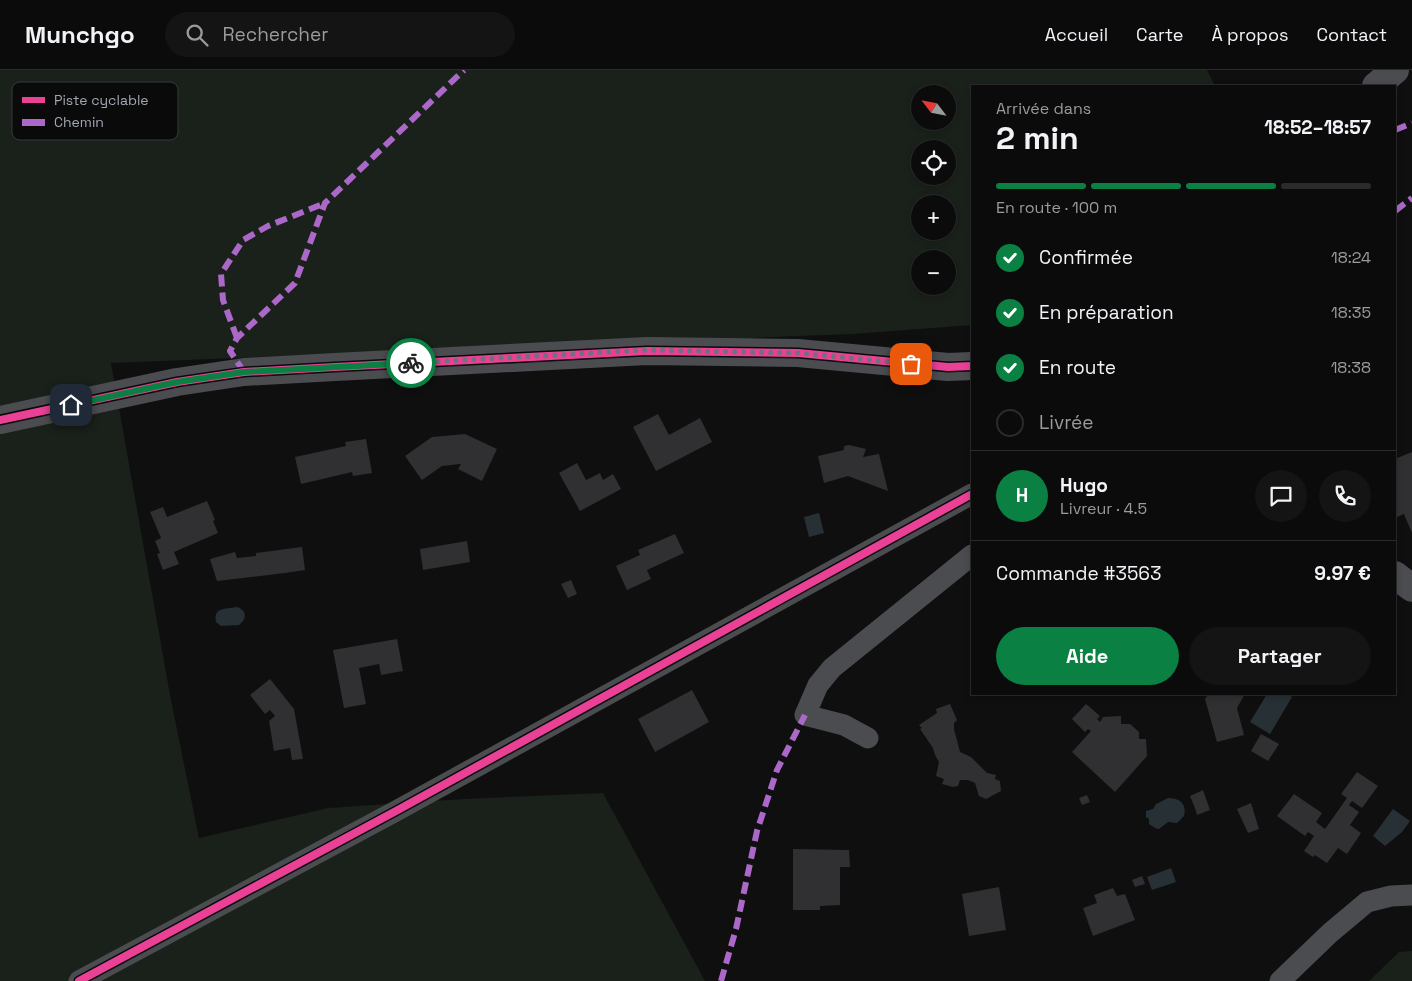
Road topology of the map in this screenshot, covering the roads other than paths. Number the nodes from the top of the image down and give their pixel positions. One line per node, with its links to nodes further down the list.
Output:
1 (1394, 70): 2 (street)
2 (1377, 85)
3 (971, 366): 4 (street)
4 (0, 420)
5 (971, 495): 11 (street)
6 (971, 556): 9 (street)
7 (1396, 576): 8 (street)
8 (1412, 588)
9 (868, 738)
10 (1412, 895): 12 (street)
11 (79, 981)
12 (1280, 981)

